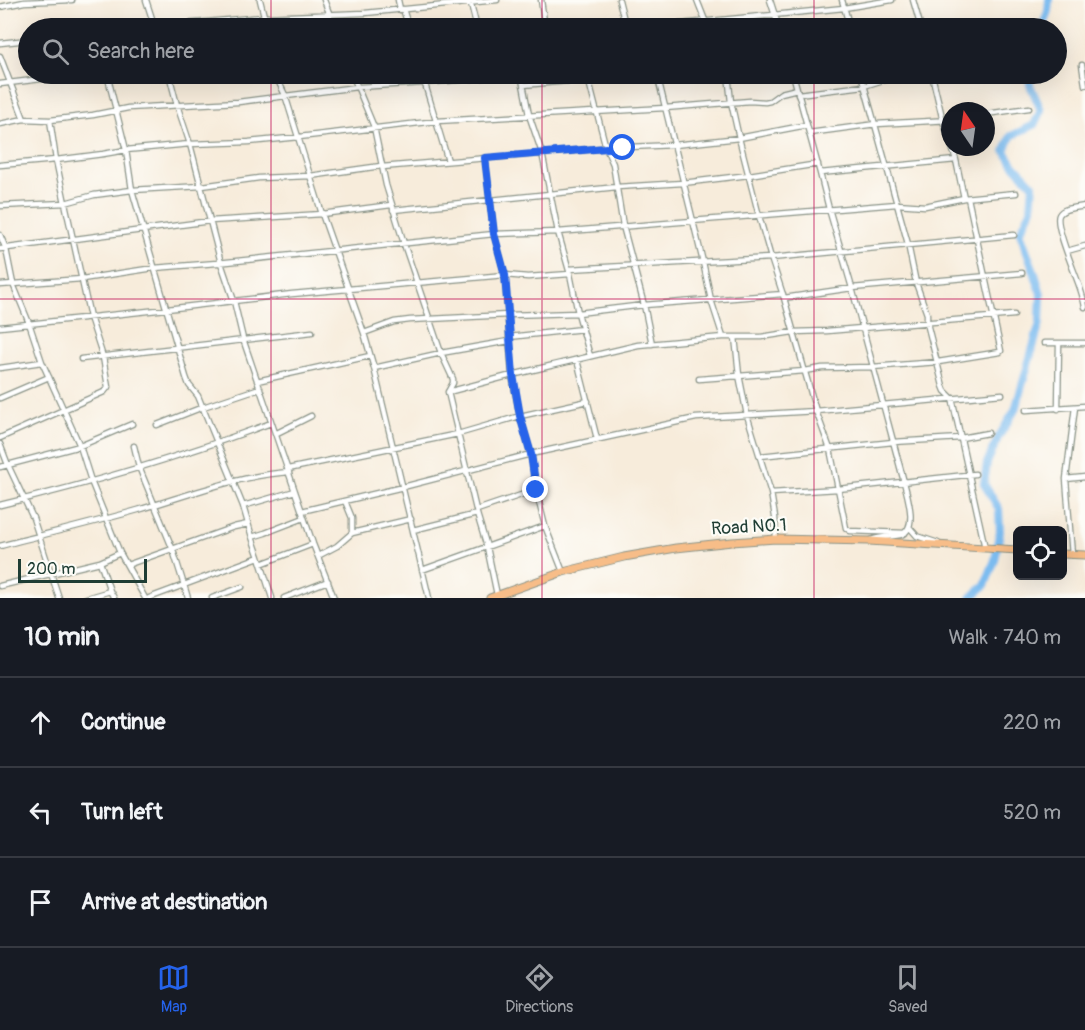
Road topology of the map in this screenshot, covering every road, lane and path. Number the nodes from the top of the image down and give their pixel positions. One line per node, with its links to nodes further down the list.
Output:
1 (72, 0): 14 (street)
2 (146, 0): 22 (street)
3 (260, 0): 21 (street)
4 (324, 0): 19 (street)
5 (398, 0): 18 (street)
6 (497, 0): 15 (street)
7 (541, 0): 27 (street)
8 (619, 0): 28 (street)
9 (698, 0): 29 (street)
10 (770, 0): 20 (street)
11 (842, 0): 17 (street)
12 (892, 0): 17 (street)
13 (912, 0): 33 (street)
14 (26, 1): 16 (street)
15 (471, 2): 18 (street); 26 (street)
16 (0, 7)
17 (844, 8): 20 (street); 32 (street)
18 (401, 9): 19 (street); 25 (street)
19 (330, 14): 21 (street); 24 (street)
20 (775, 14): 30 (street); 31 (street)
21 (264, 17): 23 (street)
22 (152, 18)
23 (254, 18)
24 (331, 18)
25 (405, 18)
26 (475, 18)
27 (544, 18)
28 (624, 18)
29 (704, 18)
30 (735, 18)
31 (776, 18)
32 (847, 18)
33 (918, 18)
34 (18, 41): 35 (street)
35 (0, 43)
36 (0, 56): 39 (street)
37 (1083, 65): 54 (street)
38 (18, 81): 39 (street)
39 (10, 82): 40 (street); 69 (street)
40 (0, 84)
41 (110, 84): 64 (street)
42 (172, 84): 61 (street)
43 (280, 84): 59 (street)
44 (356, 84): 57 (street)
45 (408, 84): 57 (street)
46 (425, 84): 71 (street)
47 (536, 84): 55 (street)
48 (590, 84): 65 (street)
49 (659, 84): 62 (street)
50 (729, 84): 60 (street)
51 (795, 84): 58 (street)
52 (870, 84): 56 (street)
53 (934, 84): 66 (street)
54 (1085, 85)
55 (523, 86): 68 (street)
56 (864, 86): 58 (street); 74 (street)
57 (357, 87): 59 (street); 76 (street)
58 (797, 92): 60 (street); 75 (street)
59 (285, 95): 61 (street); 78 (street)
60 (731, 102): 62 (street); 79 (street)
61 (177, 105): 64 (street); 80 (street)
62 (665, 108): 65 (street); 81 (street)
63 (1029, 108): 67 (street)
64 (116, 109): 70 (street); 83 (street)
65 (596, 111): 68 (street); 82 (street)
66 (941, 113)
67 (995, 113)
68 (530, 116): 71 (street); 84 (street)
69 (24, 119): 70 (street); 73 (street)
70 (50, 120): 87 (street)
71 (437, 121): 76 (street); 89 (street)
72 (941, 121): 74 (street)
73 (0, 124)
74 (876, 124): 77 (street); 93 (street)
75 (807, 125): 77 (street); 79 (street)
76 (374, 127): 78 (street); 92 (street)
77 (809, 133): 90 (street)
78 (299, 137): 80 (street); 96 (street)
79 (739, 138): 81 (street); 95 (street)
80 (190, 144): 83 (street); 98 (street)
81 (674, 145): 82 (street); 97 (street)
82 (606, 148): 84 (street); 99 (street)
83 (126, 150): 87 (street); 100 (street)
84 (542, 153): 86 (street); 102 (street)
85 (955, 156): 88 (street)
86 (485, 158): 89 (street); 104 (street)
87 (56, 160): 91 (street); 105 (street)
88 (956, 160): 93 (street); 103 (street)
89 (448, 161): 92 (street)
90 (818, 164): 94 (street); 95 (street)
91 (0, 165)
92 (382, 166): 96 (street); 108 (street)
93 (886, 167): 94 (street); 106 (street)
94 (820, 173): 110 (street)
95 (749, 175): 97 (street); 112 (street)
96 (310, 176): 98 (street); 111 (street)
97 (683, 183): 99 (street); 114 (street)
98 (202, 186): 100 (street); 113 (street)
99 (617, 187): 102 (street); 115 (street)
100 (132, 190): 105 (street); 116 (street)
101 (1016, 193): 103 (street)
102 (549, 194): 104 (street); 117 (street)
103 (966, 198): 106 (street); 121 (street)
104 (489, 200): 108 (street); 118 (street)
105 (65, 203): 107 (street); 122 (street)
106 (897, 204): 110 (street); 124 (street)
107 (0, 206)
108 (392, 207): 111 (street); 123 (street)
109 (1085, 207): 127 (street)
110 (829, 209): 112 (street); 129 (street)
111 (322, 214): 113 (street); 128 (street)
112 (759, 216): 114 (street); 130 (street)
113 (210, 222): 116 (street); 132 (street)
114 (692, 222): 115 (street); 131 (street)
115 (623, 226): 117 (street); 133 (street)
116 (144, 230): 122 (street); 134 (street)
117 (558, 232): 118 (street); 135 (street)
118 (494, 234): 123 (street); 137 (street)
119 (1014, 235): 121 (street)
120 (0, 236): 126 (street)
121 (976, 238): 124 (street); 138 (street)
122 (74, 240): 126 (street); 139 (street)
123 (404, 244): 128 (street); 140 (street)
124 (908, 244): 129 (street); 142 (street)
125 (1085, 246): 127 (street)
126 (3, 249): 141 (street)
127 (1067, 250): 150 (street)
128 (336, 252): 132 (street); 145 (street)
129 (842, 252): 130 (street); 144 (street)
130 (771, 258): 131 (street); 146 (street)
131 (703, 262): 133 (street); 147 (street)
132 (221, 263): 134 (street); 148 (street)
133 (634, 266): 135 (street); 149 (street)
134 (154, 268): 139 (street); 151 (street)
135 (570, 272): 137 (street); 152 (street)
136 (1022, 273): 138 (street)
137 (505, 275): 140 (street); 153 (street)
138 (985, 276): 142 (street); 156 (street)
139 (82, 279): 141 (street); 155 (street)
140 (417, 282): 145 (street); 157 (street)
141 (13, 284): 143 (street); 158 (street)
142 (916, 284): 144 (street); 159 (street)
143 (0, 285)
144 (852, 288): 146 (street); 161 (street)
145 (349, 289): 148 (street); 165 (street)
146 (784, 296): 147 (street); 164 (street)
147 (711, 300): 149 (street); 166 (street)
148 (234, 302): 151 (street); 168 (street)
149 (644, 305): 152 (street); 173 (street)
150 (1085, 307)
151 (167, 309): 155 (street); 174 (street)
152 (578, 313): 153 (street); 162 (street)
153 (508, 315): 157 (street); 169 (street)
154 (1014, 315): 156 (street)
155 (90, 317): 158 (street); 178 (street)
156 (995, 317): 159 (street); 182 (street)
157 (430, 319): 165 (street); 175 (street)
158 (29, 323): 160 (street); 181 (street)
159 (927, 323): 161 (street); 182 (street)
160 (0, 327)
161 (862, 328): 164 (street); 183 (street)
162 (583, 329): 169 (street); 177 (street)
163 (312, 332): 168 (street)
164 (793, 332): 167 (street); 186 (street)
165 (364, 333): 176 (street)
166 (723, 337): 167 (street); 173 (street)
167 (735, 337): 188 (street)
168 (243, 339): 174 (street); 191 (street)
169 (509, 339): 175 (street); 187 (street)
170 (1044, 343): 171 (street)
171 (1059, 343): 172 (street); 202 (street)
172 (1085, 343)
173 (652, 344): 177 (street)
174 (177, 349): 178 (street); 200 (street)
175 (441, 353): 185 (street); 193 (street)
176 (370, 356): 185 (street); 191 (street)
177 (590, 356): 180 (street)
178 (103, 357): 179 (street); 203 (street)
179 (81, 359)
180 (577, 360): 187 (street); 197 (street)
181 (42, 362): 184 (street); 189 (street)
182 (938, 362): 183 (street); 196 (street)
183 (872, 367): 186 (street); 198 (street)
184 (0, 368)
185 (374, 368): 223 (street)
186 (805, 371): 188 (street); 205 (street)
187 (513, 375): 193 (street); 208 (street)
188 (739, 375): 190 (street); 206 (street)
189 (49, 377): 195 (street); 203 (street)
190 (699, 379)
191 (257, 381): 192 (street)
192 (260, 388): 200 (street); 209 (street)
193 (448, 392): 214 (street)
194 (1002, 394): 196 (street)
195 (0, 398)
196 (952, 398): 198 (street); 216 (street)
197 (588, 401): 208 (street); 217 (street)
198 (883, 405): 205 (street); 218 (street)
199 (1085, 406): 201 (street)
200 (203, 407): 211 (street); 219 (street)
201 (1075, 407): 202 (street); 235 (street)
202 (1058, 409): 204 (street)
203 (65, 410): 215 (street); 221 (street)
204 (1026, 410)
205 (816, 411): 206 (street); 224 (street)
206 (747, 415): 217 (street); 226 (street)
207 (311, 416): 213 (street)
208 (520, 416): 214 (street); 225 (street)
209 (271, 423): 213 (street); 219 (street)
210 (132, 424): 221 (street)
211 (157, 425)
212 (988, 433): 216 (street)
213 (275, 434): 230 (street)
214 (458, 434): 223 (street); 231 (street)
215 (0, 438)
216 (961, 438): 218 (street); 233 (street)
217 (597, 440): 225 (street)
218 (893, 442): 224 (street); 238 (street)
219 (217, 443): 229 (street); 236 (street)
220 (0, 444): 227 (street)
221 (80, 446): 227 (street); 237 (street)
222 (134, 446): 229 (street)
223 (392, 447): 230 (street); 239 (street)
224 (830, 449): 226 (street); 240 (street)
225 (531, 454): 231 (street); 241 (street)
226 (760, 456): 243 (street)
227 (8, 465): 228 (street); 244 (street)
228 (0, 467)
229 (139, 467): 237 (street); 247 (street)
230 (289, 470): 236 (street); 242 (street)
231 (468, 471): 239 (street); 250 (street)
232 (975, 474): 233 (street)
233 (968, 476): 238 (street); 267 (street)
234 (1085, 477): 235 (street)
235 (1066, 478): 272 (street)
236 (233, 480): 247 (street); 248 (street)
237 (91, 482): 244 (street); 252 (street)
238 (904, 482): 240 (street); 257 (street)
239 (403, 488): 245 (street); 253 (street)
240 (838, 489): 243 (street); 257 (street)
241 (536, 490): 250 (street); 255 (street)
242 (295, 491): 248 (street); 249 (street)
243 (771, 493): 261 (street)
244 (24, 500): 246 (street); 259 (street)
245 (345, 501): 249 (street); 258 (street)
246 (0, 505)
247 (155, 505): 252 (street); 268 (street)
248 (243, 506): 254 (street)
249 (302, 511): 251 (street)
250 (477, 512): 256 (street); 266 (street)
251 (304, 518): 260 (street); 263 (street)
252 (106, 519): 259 (street); 270 (street)
253 (411, 519): 256 (street); 258 (street)
254 (248, 524): 260 (street); 268 (street)
255 (545, 526): 266 (street); 280 (street)
256 (413, 530): 279 (street)
257 (908, 531): 262 (street); 264 (street)
258 (352, 533): 274 (street)
259 (39, 536): 265 (street); 281 (street)
260 (252, 537): 275 (street)
261 (776, 539): 262 (highway, Road NO.1); 280 (highway, Road NO.1)
262 (869, 541): 264 (highway, Road NO.1)
263 (313, 544): 274 (street); 277 (street)
264 (943, 545): 267 (highway, Road NO.1)
265 (0, 546)
266 (487, 547): 279 (street); 287 (street)
267 (985, 548): 269 (highway, Road NO.1)
268 (173, 550): 278 (street); 283 (street)
269 (1013, 550)
270 (120, 553): 276 (street); 278 (street)
271 (1067, 554): 272 (highway)
272 (1072, 555): 273 (highway)
273 (1085, 555)
274 (318, 556): 282 (street)
275 (259, 557): 277 (street); 283 (street)
276 (100, 562): 281 (street); 286 (street)
277 (261, 564): 294 (street)
278 (127, 565): 291 (street)
279 (422, 570): 297 (street)
280 (563, 572): 287 (highway, Road NO.1)
281 (51, 574): 284 (street); 288 (street)
282 (328, 581): 295 (street); 296 (street)
283 (183, 585): 291 (street); 292 (street)
284 (0, 586)
285 (242, 586): 293 (street)
286 (110, 591): 289 (street); 290 (street)
287 (493, 596)
288 (59, 598)
289 (86, 598)
290 (114, 598)
291 (147, 598)
292 (188, 598)
293 (212, 598)
294 (272, 598)
295 (284, 598)
296 (334, 598)
297 (429, 598)

